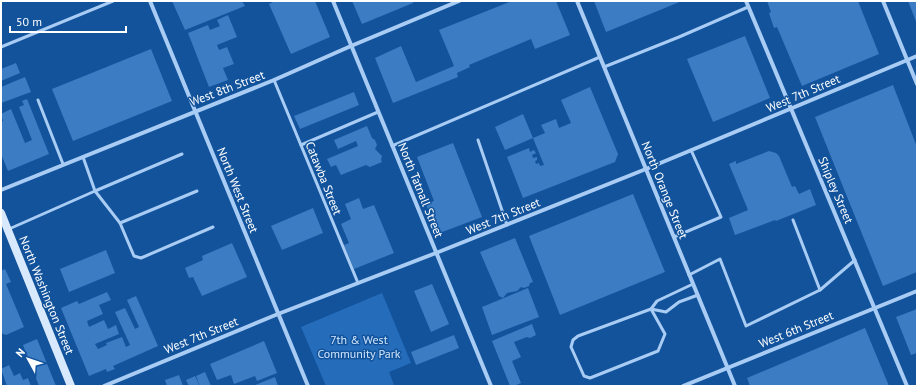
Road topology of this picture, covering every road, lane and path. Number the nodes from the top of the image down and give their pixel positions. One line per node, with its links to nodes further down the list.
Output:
1 (113, 1): 10 (lane)
2 (150, 1): 19 (street, North West Street)
3 (333, 1): 9 (street, North Tatnall Street)
4 (459, 1): 9 (street, West 8th Street)
5 (577, 1): 11 (street, North Orange Street)
6 (746, 1): 8 (street, Shipley Street)
7 (883, 1): 13 (street)
8 (748, 7): 14 (lane); 18 (street, Shipley Street)
9 (351, 46): 15 (street, West 8th Street); 20 (street, North Tatnall Street)
10 (1, 47)
11 (600, 56): 14 (street, North Orange Street); 23 (lane)
12 (917, 56): 13 (street, West 7th Street)
13 (907, 60): 16 (street); 18 (street, West 7th Street)
14 (604, 67): 28 (street, North Orange Street)
15 (274, 80): 19 (street, West 8th Street); 22 (lane, Catawba Street)
16 (917, 84)
17 (38, 100): 27 (lane)
18 (791, 109): 24 (street, West 7th Street); 40 (street, Shipley Street)
19 (195, 111): 26 (street, West 8th Street); 49 (street, North West Street)
20 (378, 112): 22 (lane); 23 (street, North Tatnall Street)
21 (478, 140): 35 (lane)
22 (301, 145): 42 (lane, Catawba Street)
23 (392, 146): 39 (street, North Tatnall Street)
24 (691, 150): 28 (street, West 7th Street); 38 (lane)
25 (182, 154): 30 (lane)
26 (83, 156): 27 (street, West 8th Street); 30 (lane)
27 (64, 164): 29 (street, West 8th Street)
28 (646, 169): 35 (street, West 7th Street); 38 (street, North Orange Street)
29 (1, 190)
30 (95, 191): 34 (lane); 37 (lane)
31 (197, 191): 34 (lane)
32 (1, 213): 37 (main road, North Washington Street)
33 (793, 220): 44 (lane)
34 (120, 223): 36 (lane)
35 (507, 225): 39 (street, West 7th Street)
36 (213, 227)
37 (8, 230): 51 (main road, North Washington Street)
38 (674, 237): 41 (street, North Orange Street)
39 (436, 253): 42 (street, West 7th Street); 54 (street, North Tatnall Street)
40 (855, 260): 44 (lane); 47 (street, Shipley Street)
41 (689, 275): 43 (street, North Orange Street); 44 (lane)
42 (358, 283): 49 (street, West 7th Street)
43 (693, 284): 46 (street, North Orange Street); 48 (lane)
44 (820, 290)
45 (917, 291): 47 (street, West 6th Street)
46 (698, 295): 48 (lane); 50 (street, North Orange Street)
47 (874, 308): 50 (street, West 6th Street); 57 (street, Shipley Street)
48 (651, 309): 48 (lane)
49 (278, 314): 52 (street, West 7th Street); 53 (street, North West Street)
50 (727, 368): 55 (street, West 6th Street); 56 (street, North Orange Street)
51 (71, 386)
52 (104, 386)
53 (308, 386)
54 (491, 386)
55 (683, 386)
56 (735, 386)
57 (907, 386)

